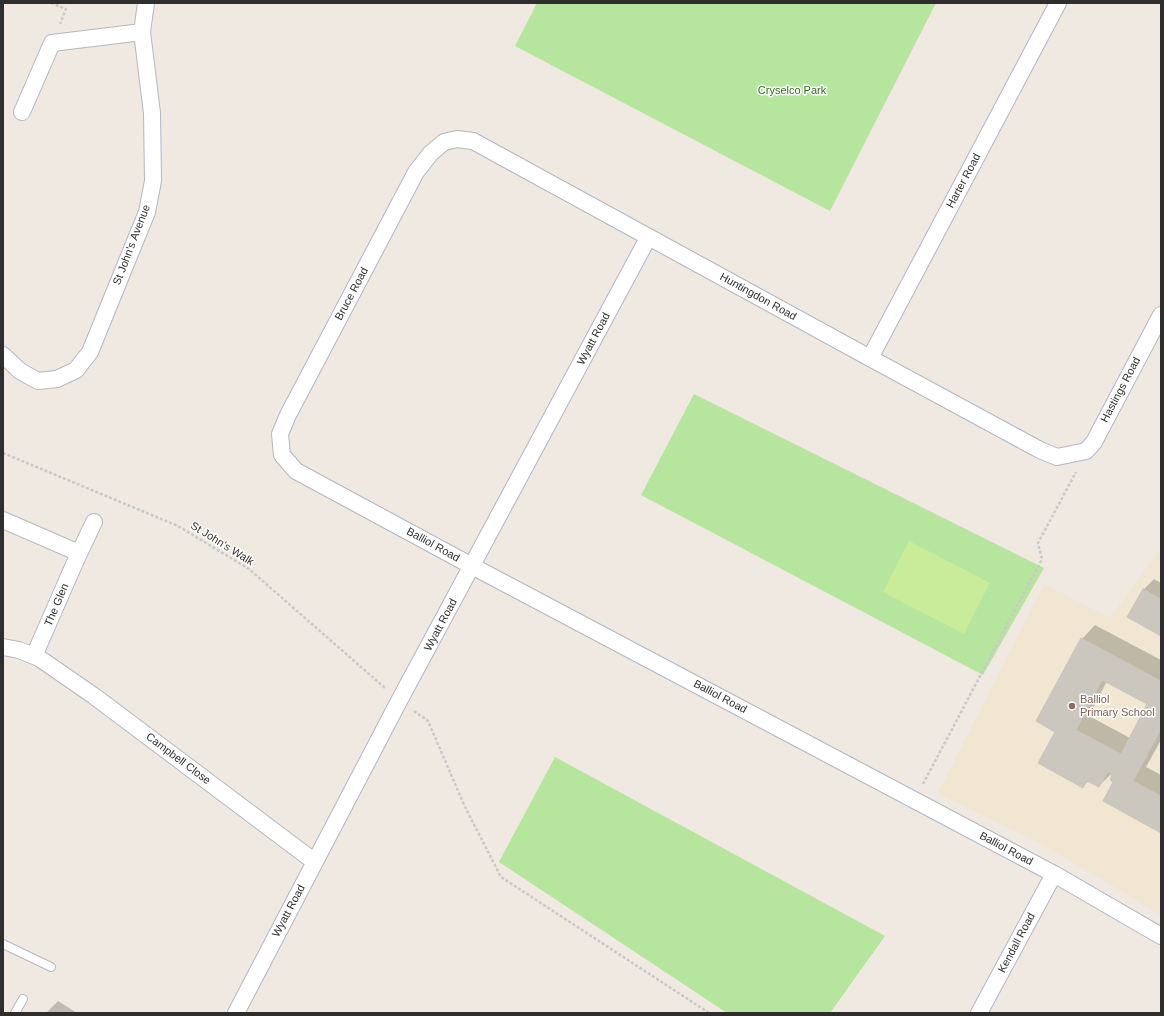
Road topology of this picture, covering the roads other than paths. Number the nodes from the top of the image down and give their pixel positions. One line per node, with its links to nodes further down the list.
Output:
1 (146, 3): 3 (street, St John's Avenue)
2 (1058, 3): 9 (street, Harter Road)
3 (142, 32): 4 (street); 8 (street, St John's Avenue)
4 (22, 112)
5 (444, 142): 6 (street, Huntingdon Road); 10 (street, Bruce Road)
6 (648, 238): 9 (street, Huntingdon Road); 15 (street, Wyatt Road)
7 (1161, 314): 11 (street, Hastings Road)
8 (3, 355)
9 (870, 358): 11 (street, Huntingdon Road)
10 (282, 454): 15 (street, Balliol Road)
11 (1072, 455)
12 (3, 520): 14 (street)
13 (94, 522): 14 (street, The Glen)
14 (79, 553): 17 (street, The Glen)
15 (472, 566): 18 (street, Wyatt Road); 19 (street, Balliol Road)
16 (3, 647): 17 (street)
17 (37, 657): 18 (street, Campbell Close)
18 (315, 862): 25 (street, Wyatt Road)
19 (1054, 874): 20 (street, Balliol Road); 26 (street, Kendall Road)
20 (1161, 936)
21 (3, 944): 22 (lane)
22 (51, 968)
23 (23, 999): 24 (lane)
24 (15, 1013)
25 (236, 1013)
26 (979, 1013)

